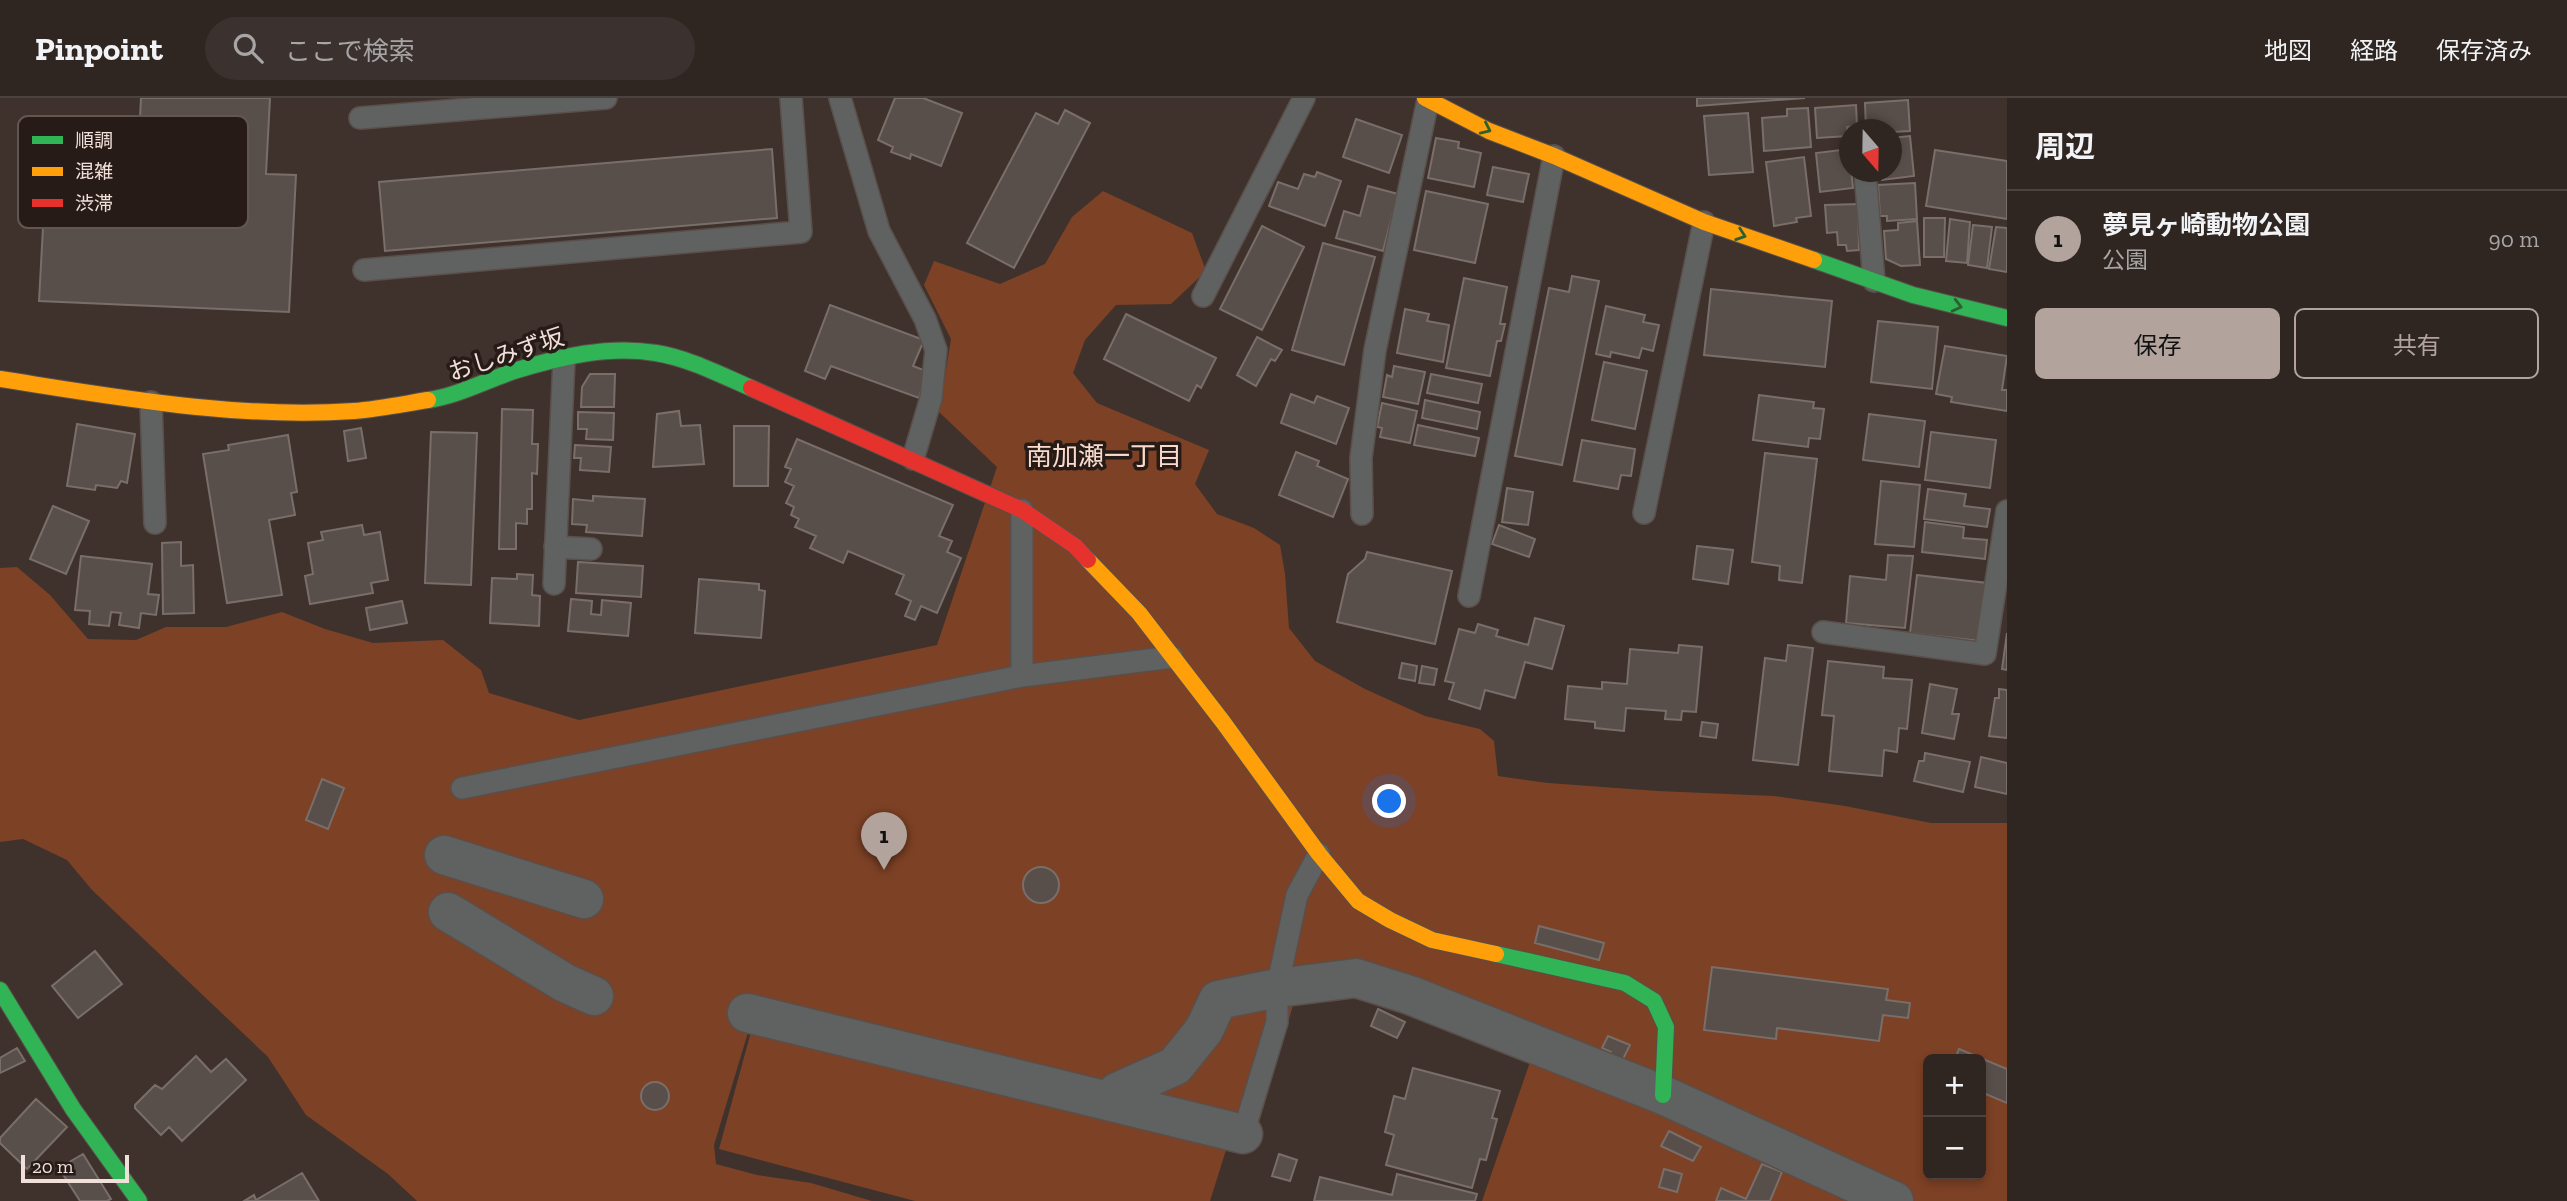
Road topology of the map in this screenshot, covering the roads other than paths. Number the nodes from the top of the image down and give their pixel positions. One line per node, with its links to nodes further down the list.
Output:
1 (606, 98): 6 (lane)
2 (791, 98): 10 (lane)
3 (840, 98): 17 (lane)
4 (1304, 98): 12 (lane)
5 (1427, 99): 7 (street, one-way to 7); 21 (lane)
6 (360, 118)
7 (1554, 156): 9 (street); 26 (lane)
8 (1867, 182): 11 (lane)
9 (1704, 222): 11 (street, one-way to 11); 20 (lane)
10 (364, 270)
11 (1874, 281): 13 (street, one-way to 13)
12 (1203, 296)
13 (2007, 318)
14 (564, 359): 16 (street, おしみず坂); 17 (street, おしみず坂); 23 (lane)
15 (0, 379): 16 (street, おしみず坂)
16 (151, 402): 22 (lane)
17 (913, 459): 18 (street, おしみず坂)
18 (1022, 510): 28 (street, おしみず坂); 29 (lane)
19 (2007, 511): 27 (lane)
20 (1644, 513)
21 (1362, 514)
22 (155, 523)
23 (555, 547): 24 (lane); 25 (lane)
24 (592, 549)
25 (554, 584)
26 (1469, 596)
27 (1824, 632)
28 (1172, 657): 29 (lane); 31 (street, おしみず坂)
29 (1022, 677): 30 (lane)
30 (462, 788)
31 (1319, 854): 35 (lane); 39 (street, おしみず坂)
32 (444, 855): 33 (street)
33 (584, 899)
34 (448, 912): 37 (street)
35 (1277, 988): 39 (street); 40 (street); 41 (lane)
36 (0, 990): 42 (street)
37 (594, 996)
38 (747, 1013): 40 (street)
39 (1663, 1095): 43 (street)
40 (1111, 1100): 41 (street)
41 (1243, 1133)
42 (139, 1201)
43 (1894, 1201)

